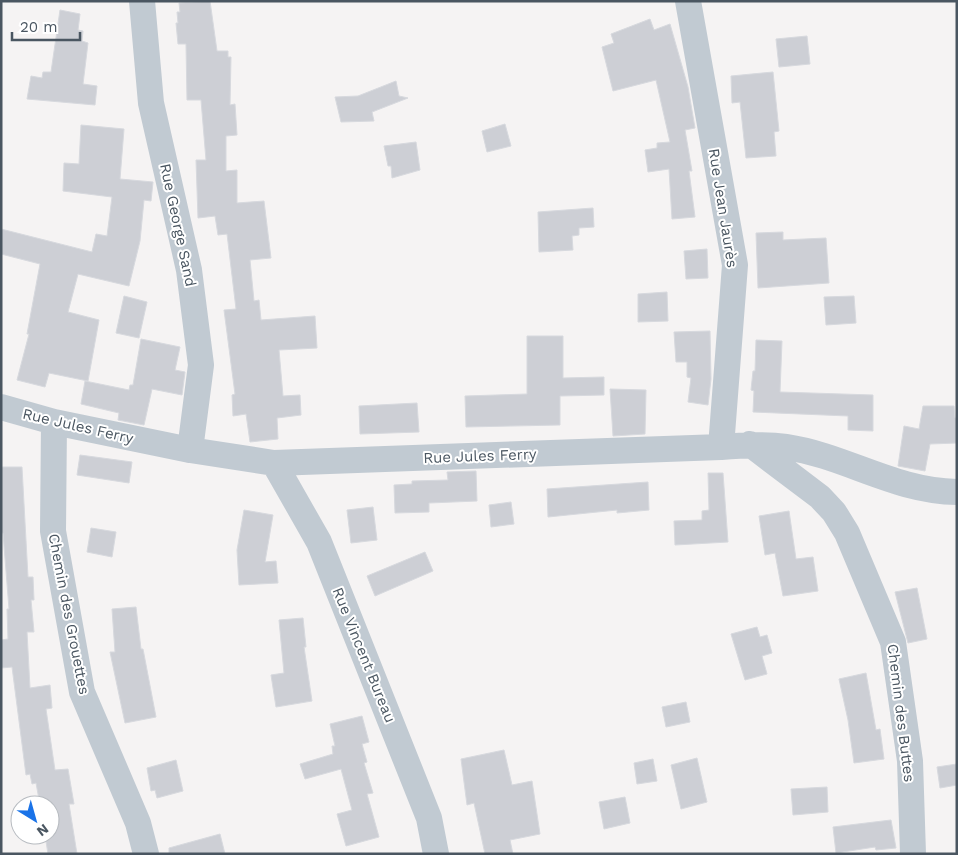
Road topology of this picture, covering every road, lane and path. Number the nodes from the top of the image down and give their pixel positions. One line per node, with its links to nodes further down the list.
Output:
1 (142, 1): 7 (street, Rue George Sand)
2 (688, 1): 6 (street, Rue Jean Jaurès)
3 (1, 407): 4 (street, Rue Jules Ferry)
4 (54, 422): 7 (street, Rue Jules Ferry); 10 (street, Chemin des Grouettes)
5 (750, 444): 6 (street, Rue Jules Ferry); 9 (street, Rue Jules Ferry); 12 (street, Chemin des Buttes)
6 (721, 447): 8 (street, Rue Jules Ferry)
7 (190, 450): 8 (street, Rue Jules Ferry)
8 (274, 463): 11 (street, Rue Vincent Bureau)
9 (957, 492)
10 (146, 854)
11 (436, 854)
12 (913, 854)

